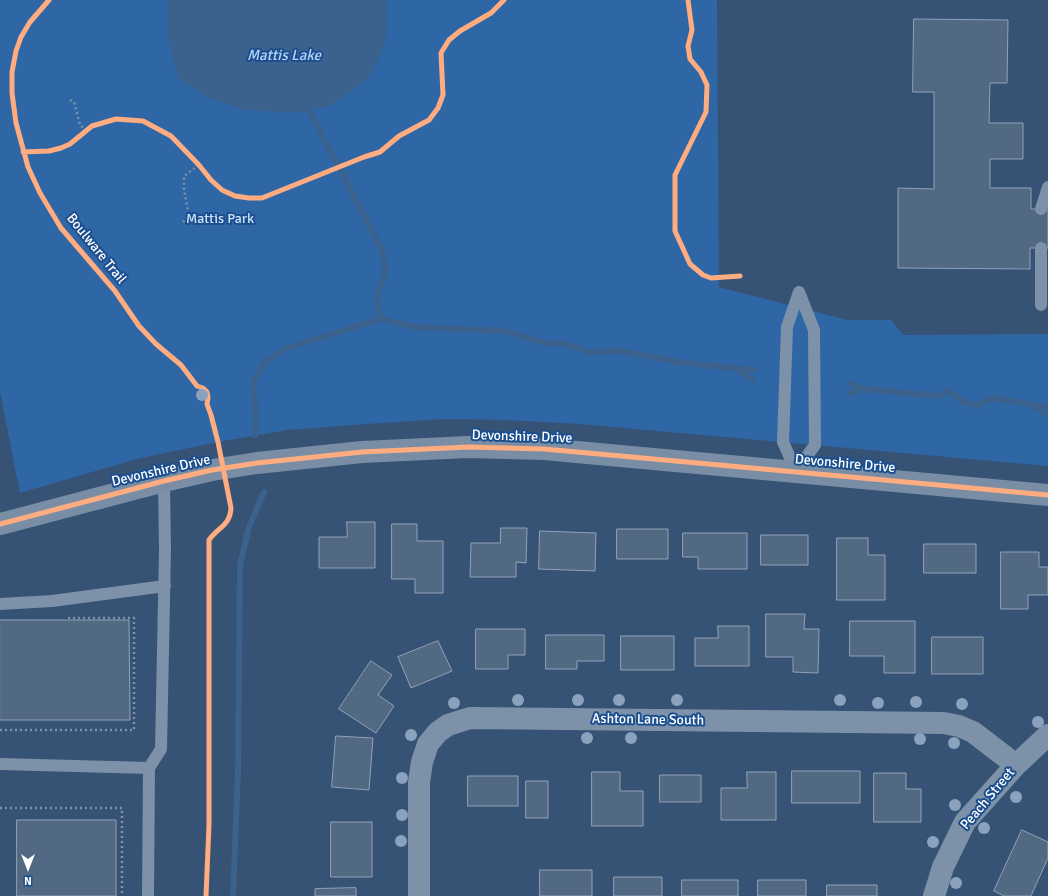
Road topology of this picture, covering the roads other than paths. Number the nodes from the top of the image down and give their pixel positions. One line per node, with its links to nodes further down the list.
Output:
1 (1048, 187): 2 (lane)
2 (1041, 209)
3 (1041, 248): 4 (lane)
4 (1040, 305)
5 (796, 471): 5 (lane); 6 (street, Devonshire Drive); 7 (street, Devonshire Drive)
6 (164, 481): 8 (street, Devonshire Drive); 9 (lane)
7 (1048, 495)
8 (0, 524)
9 (165, 586): 10 (lane); 14 (lane)
10 (0, 604)
11 (1048, 735): 13 (street, Peach Street)
12 (0, 764): 14 (lane)
13 (1016, 765): 16 (street, Ashton Lane South); 17 (street, Peach Street)
14 (150, 768): 15 (lane)
15 (148, 896)
16 (419, 896)
17 (934, 896)

